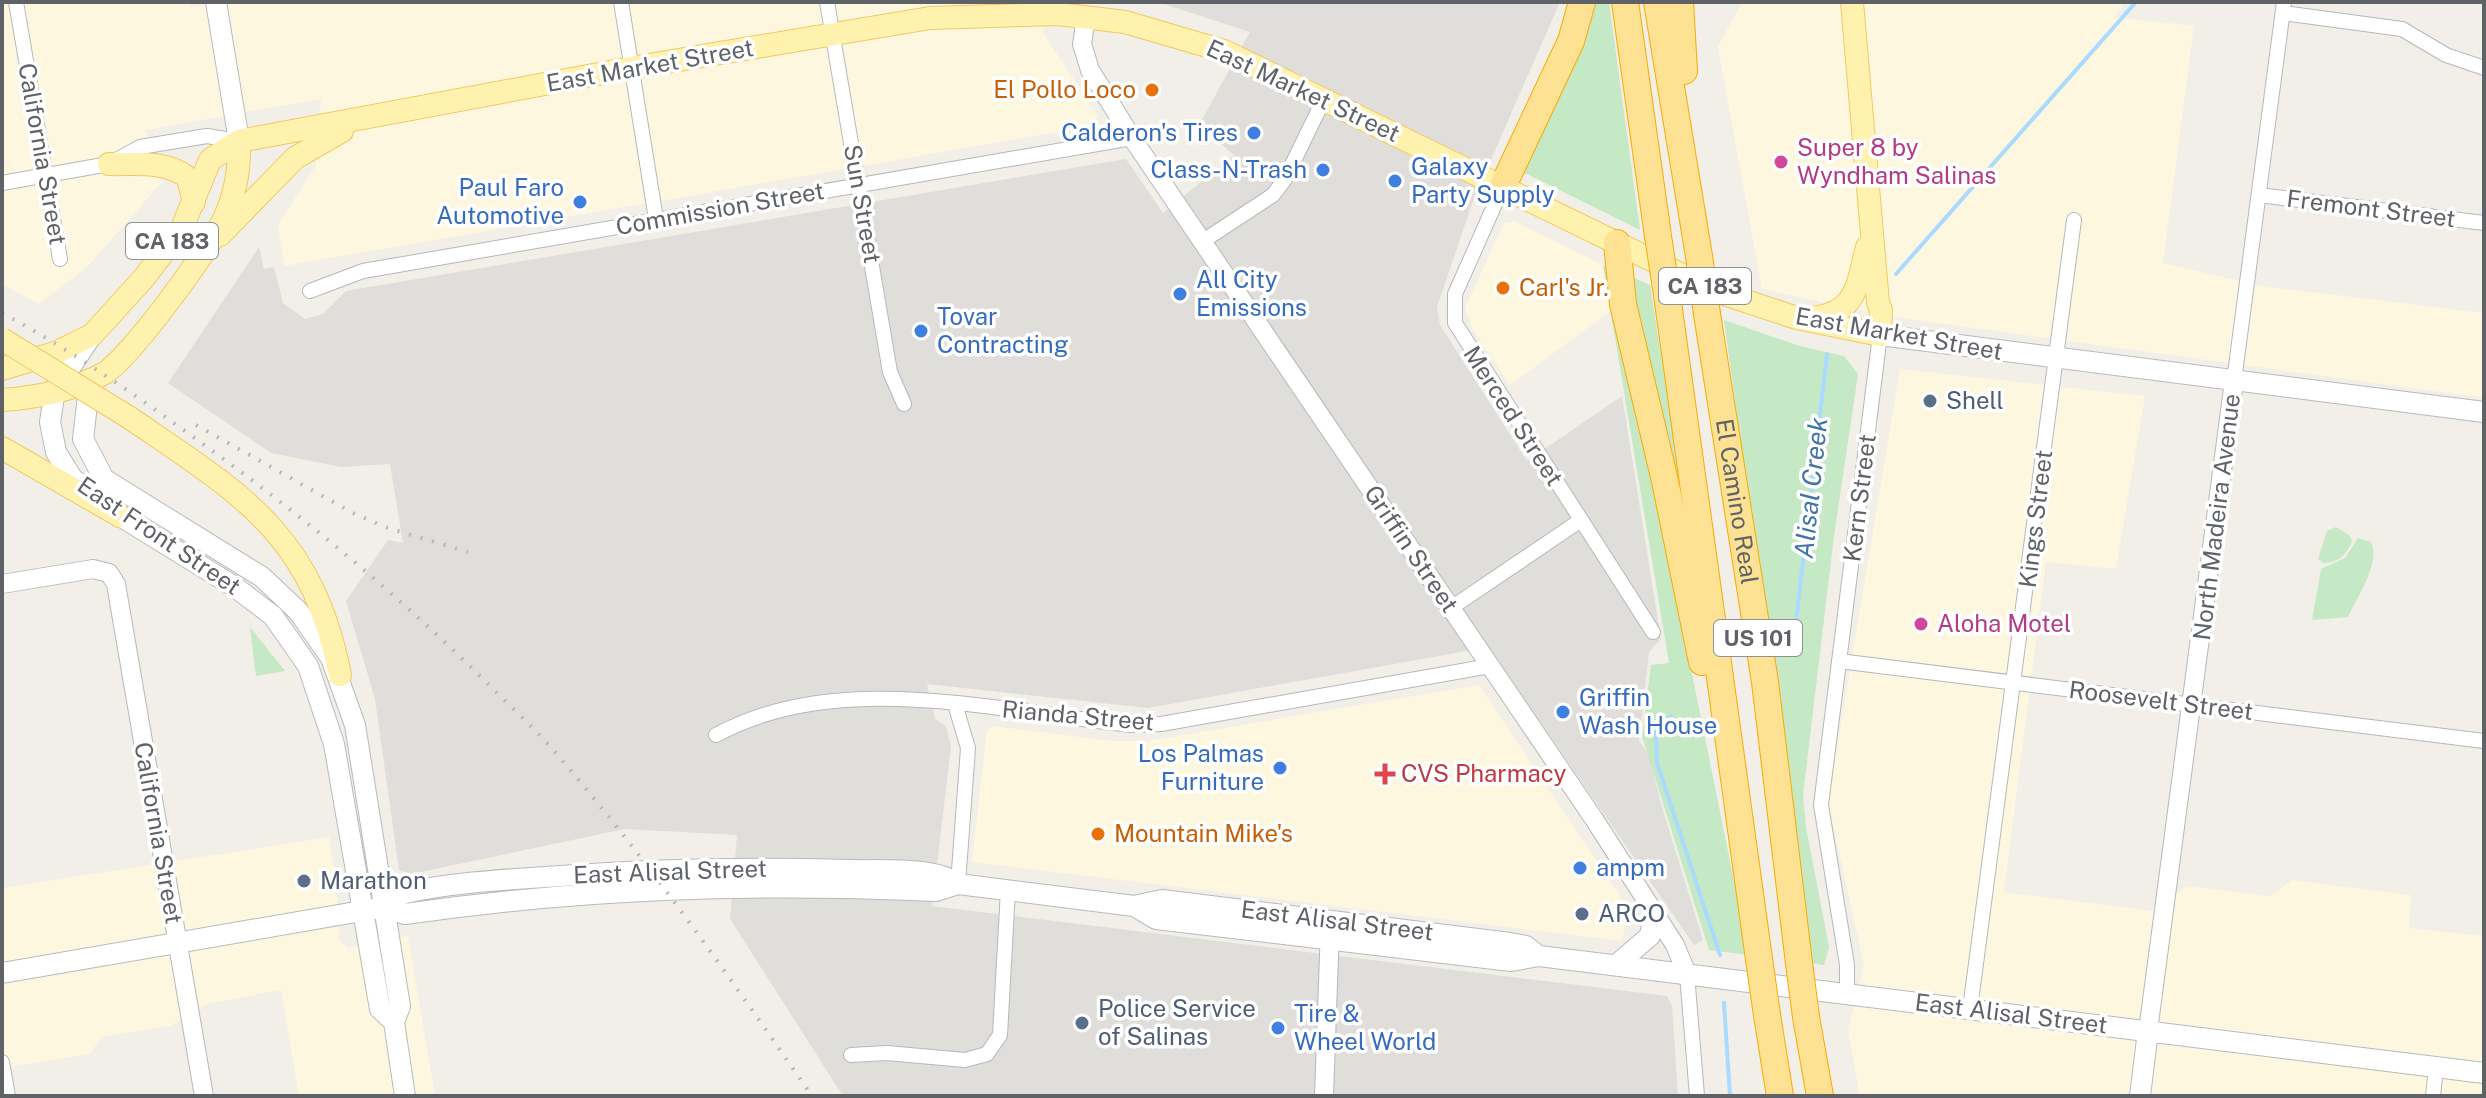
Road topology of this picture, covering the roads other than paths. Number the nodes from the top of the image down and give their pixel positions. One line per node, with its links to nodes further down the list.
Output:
1 (16, 2): 20 (street, California Street)
2 (216, 2): 18 (main road)
3 (621, 2): 13 (street)
4 (827, 2): 12 (street, Sun Street)
5 (1582, 2): 23 (highway)
6 (1625, 2): 62 (highway, El Camino Real / US 101, bridge)
7 (1657, 2): 26 (highway, El Camino Real / US 101)
8 (1680, 2): 26 (highway)
9 (1852, 2): 30 (main road, Kern Street)
10 (2283, 8): 14 (street); 24 (street, North Madeira Avenue)
11 (1088, 10): 12 (main road, East Market Street / CA 183); 15 (main road, East Market Street / CA 183); 17 (street, Griffin Street)
12 (832, 34): 13 (main road, East Market Street / CA 183); 22 (street, Sun Street)
13 (631, 68): 16 (main road, East Market Street / CA 183); 27 (street)
14 (2484, 68)
15 (1324, 99): 23 (main road, East Market Street / CA 183); 31 (street)
16 (377, 117): 18 (main road, East Market Street / CA 183); 33 (main road)
17 (1132, 138): 22 (street, Commission Street); 31 (street, Griffin Street)
18 (239, 141): 19 (street, East Market Street); 25 (main road, East Front Street / CA 183); 33 (main road)
19 (109, 164): 20 (street, East Market Street); 25 (main road)
20 (45, 175): 21 (street, East Market Street); 34 (street, California Street)
21 (2, 183)
22 (858, 185): 27 (street, Commission Street); 46 (street, Sun Street)
23 (1503, 186): 32 (main road, East Market Street / CA 183); 50 (street, Merced Street)
24 (2259, 195): 29 (street, Fremont Street); 43 (street, North Madeira Avenue)
25 (194, 202): 37 (main road, East Front Street / CA 183)
26 (1690, 203): 87 (highway, El Camino Real / US 101, bridge)
27 (656, 219): 35 (street, Commission Street)
28 (2074, 220): 40 (street, Kings Street)
29 (2484, 223)
30 (1871, 230): 36 (main road); 38 (main road, Kern Street)
31 (1203, 241): 52 (street, Griffin Street)
32 (1617, 243): 36 (main road, East Market Street / CA 183); 62 (highway)
33 (205, 250): 42 (main road, CA 183)
34 (60, 259)
35 (310, 291)
36 (1797, 318): 38 (main road, East Market Street / CA 183)
37 (92, 335): 41 (main road, CA 183); 44 (main road, East Front Street)
38 (1880, 335): 40 (main road, East Market Street); 54 (street, Kern Street)
39 (2, 339): 56 (main road, bridge)
40 (2056, 360): 43 (main road, East Market Street); 57 (street, Kings Street)
41 (2, 369)
42 (90, 379): 44 (main road, CA 183); 56 (main road, East Front Street)
43 (2234, 381): 47 (main road, East Market Street); 59 (street, North Madeira Avenue)
44 (55, 390): 45 (main road, CA 183); 49 (main road, East Front Street)
45 (2, 400)
46 (904, 404)
47 (2484, 412)
48 (2, 448): 49 (main road)
49 (120, 516): 66 (main road, East Front Street)
50 (1581, 520): 52 (street); 53 (street, Merced Street)
51 (2, 584): 69 (street, California Street)
52 (1451, 608): 55 (street, Griffin Street)
53 (1653, 632)
54 (1839, 661): 57 (street, Roosevelt Street); 73 (street, Kern Street)
55 (1490, 666): 58 (street, Rianda Street); 67 (street, Griffin Street)
56 (340, 675): 65 (main road, East Front Street)
57 (2014, 683): 59 (street, Roosevelt Street); 74 (street, Kings Street)
58 (955, 704): 60 (street, Rianda Street); 63 (street)
59 (2193, 705): 61 (street, Roosevelt Street); 76 (street, North Madeira Avenue)
60 (716, 735)
61 (2484, 741)
62 (1735, 783): 86 (highway, El Camino Real / US 101, bridge)
63 (958, 884): 64 (main road, East Alisal Street); 65 (main road, East Alisal Street)
64 (1008, 890): 68 (main road, East Alisal Street); 77 (street)
65 (385, 907): 66 (main road, East Alisal Street); 75 (main road, East Front Street)
66 (362, 911): 69 (main road, East Alisal Street); 75 (main road, East Front Street)
67 (1654, 913): 70 (main road); 72 (street, Griffin Street)
68 (1330, 930): 70 (main road, East Alisal Street); 84 (street)
69 (178, 945): 71 (main road, East Alisal Street); 82 (street, California Street)
70 (1616, 965): 72 (main road, East Alisal Street)
71 (2, 973)
72 (1687, 974): 73 (main road, East Alisal Street); 85 (street, Griffin Street)
73 (1847, 992): 74 (main road, East Alisal Street)
74 (1970, 1009): 76 (main road, East Alisal Street)
75 (394, 1022): 83 (main road)
76 (2148, 1031): 79 (main road, East Alisal Street); 88 (main road)
77 (851, 1055)
78 (2, 1062): 81 (street)
79 (2436, 1067): 80 (main road, East Alisal Street); 89 (street)
80 (2484, 1073)
81 (8, 1096)
82 (204, 1096)
83 (405, 1096)
84 (1324, 1096)
85 (1697, 1096)
86 (1780, 1096)
87 (1820, 1096)
88 (2140, 1096)
89 (2433, 1096)

